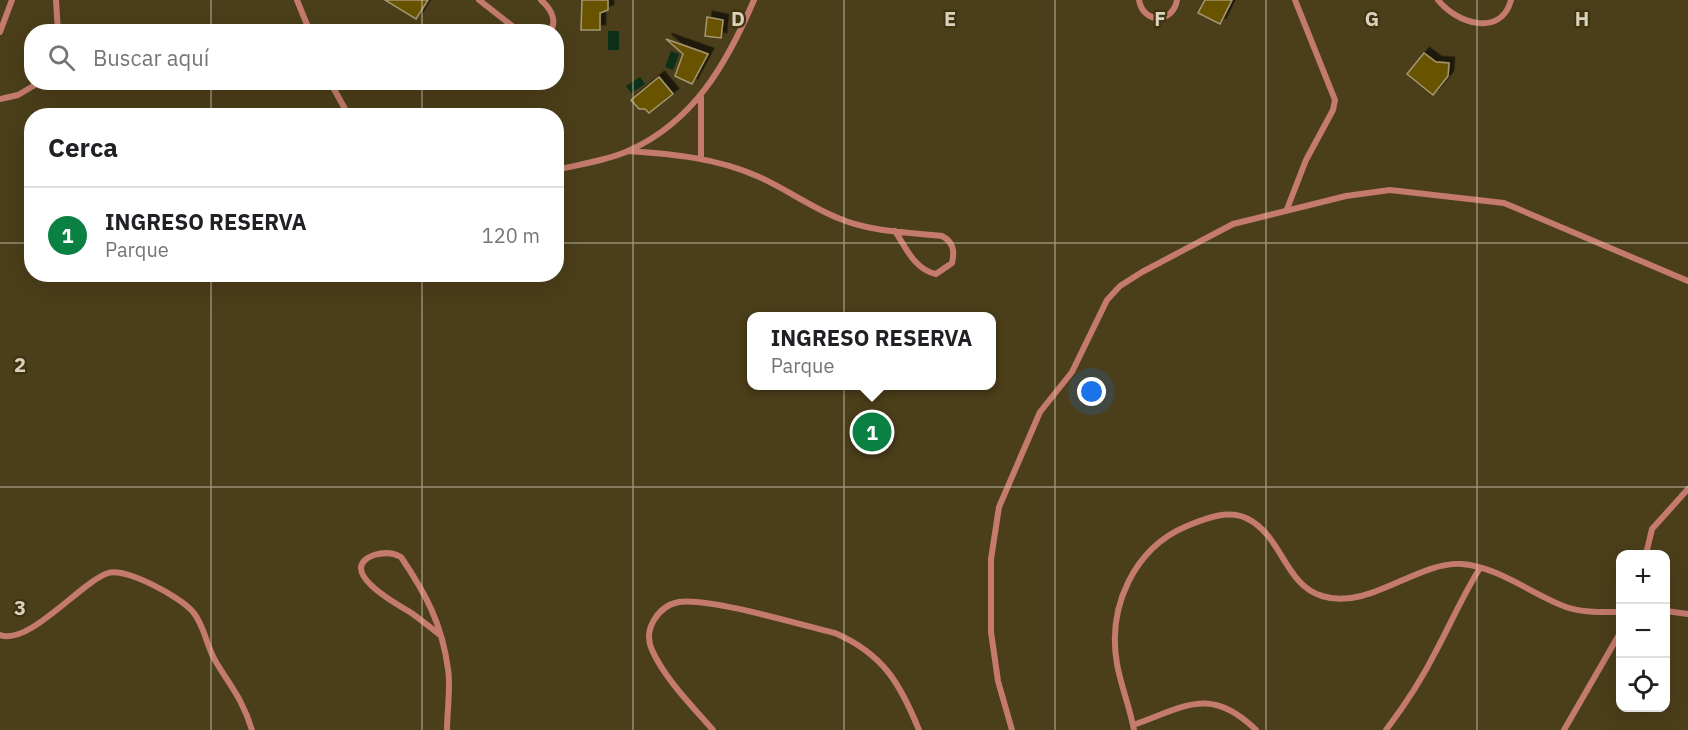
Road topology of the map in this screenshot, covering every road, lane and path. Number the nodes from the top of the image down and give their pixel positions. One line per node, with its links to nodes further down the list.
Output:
1 (12, 0): 16 (street)
2 (56, 0): 12 (street)
3 (297, 0): 13 (street)
4 (480, 0): 14 (street)
5 (541, 0): 15 (street)
6 (754, 0): 19 (street)
7 (1138, 0): 8 (street)
8 (1177, 0)
9 (1295, 0): 25 (street)
10 (1438, 0): 11 (street)
11 (1511, 0)
12 (58, 24)
13 (307, 24)
14 (510, 24)
15 (552, 24)
16 (0, 32)
17 (26, 90): 20 (street)
18 (334, 90): 21 (street)
19 (701, 97): 22 (street); 23 (street)
20 (0, 99)
21 (345, 108)
22 (628, 151): 23 (street); 24 (street)
23 (701, 158): 26 (street)
24 (564, 168)
25 (1287, 209): 27 (street); 42 (street)
26 (895, 231): 26 (street)
27 (1688, 281)
28 (1688, 489): 29 (street)
29 (1647, 550)
30 (1480, 568): 31 (street); 37 (street); 44 (street)
31 (1616, 612)
32 (1670, 612): 33 (street)
33 (1688, 614)
34 (440, 635): 34 (street); 39 (street)
35 (0, 636): 38 (street)
36 (1616, 640): 45 (street)
37 (1133, 728): 43 (street)
38 (252, 730)
39 (447, 730)
40 (713, 730): 41 (street)
41 (920, 730)
42 (1012, 730)
43 (1256, 730)
44 (1386, 730)
45 (1564, 730)

